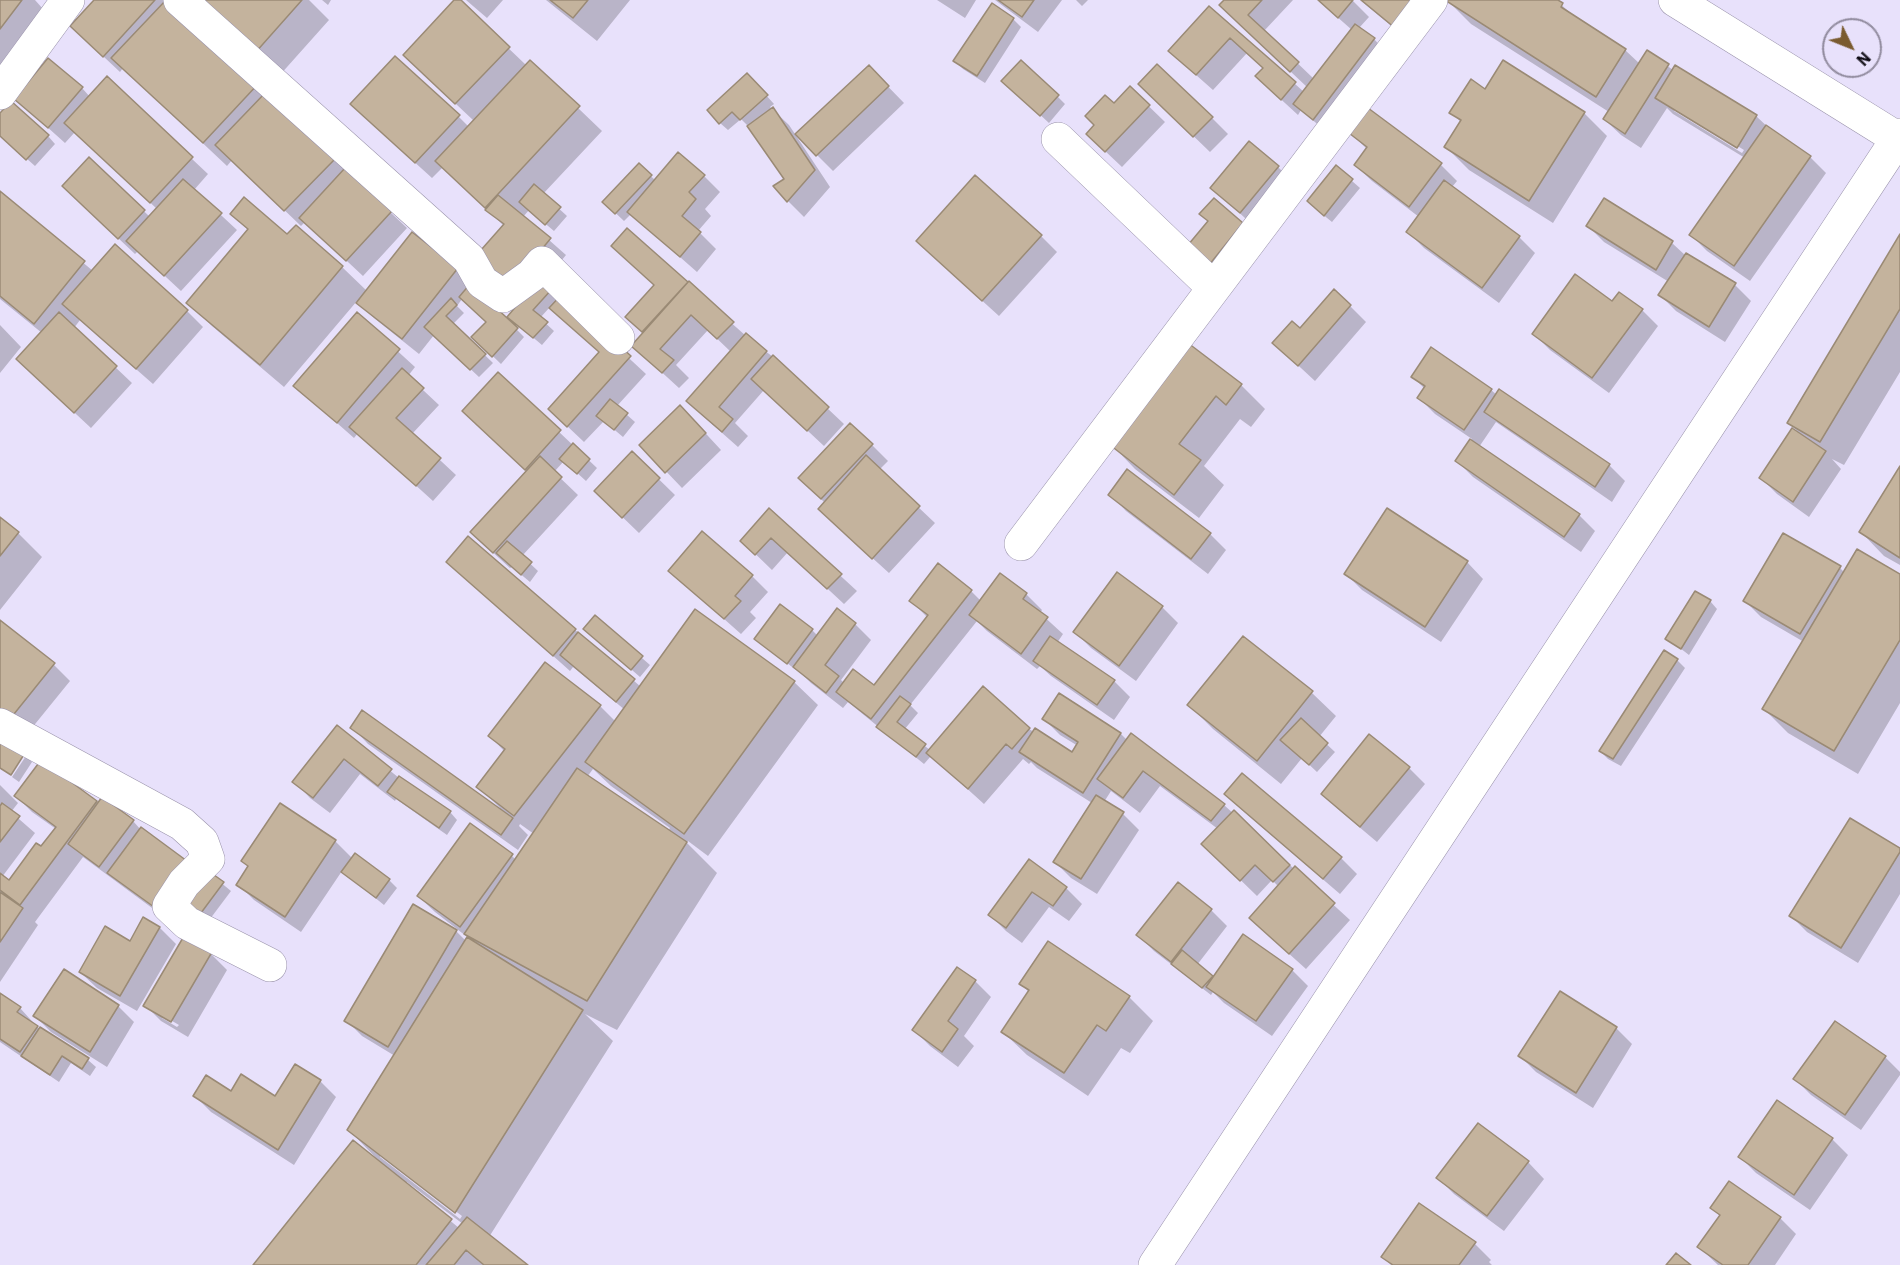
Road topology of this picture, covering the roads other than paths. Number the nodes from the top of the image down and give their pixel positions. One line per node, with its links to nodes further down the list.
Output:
1 (68, 0): 5 (street)
2 (180, 0): 9 (street)
3 (1431, 0): 8 (street)
4 (1674, 0): 6 (street)
5 (0, 93)
6 (1899, 138): 13 (street)
7 (1058, 139): 8 (street)
8 (1214, 288): 10 (street)
9 (618, 338)
10 (1021, 544)
11 (0, 724): 12 (street)
12 (270, 965)
13 (1155, 1265)

